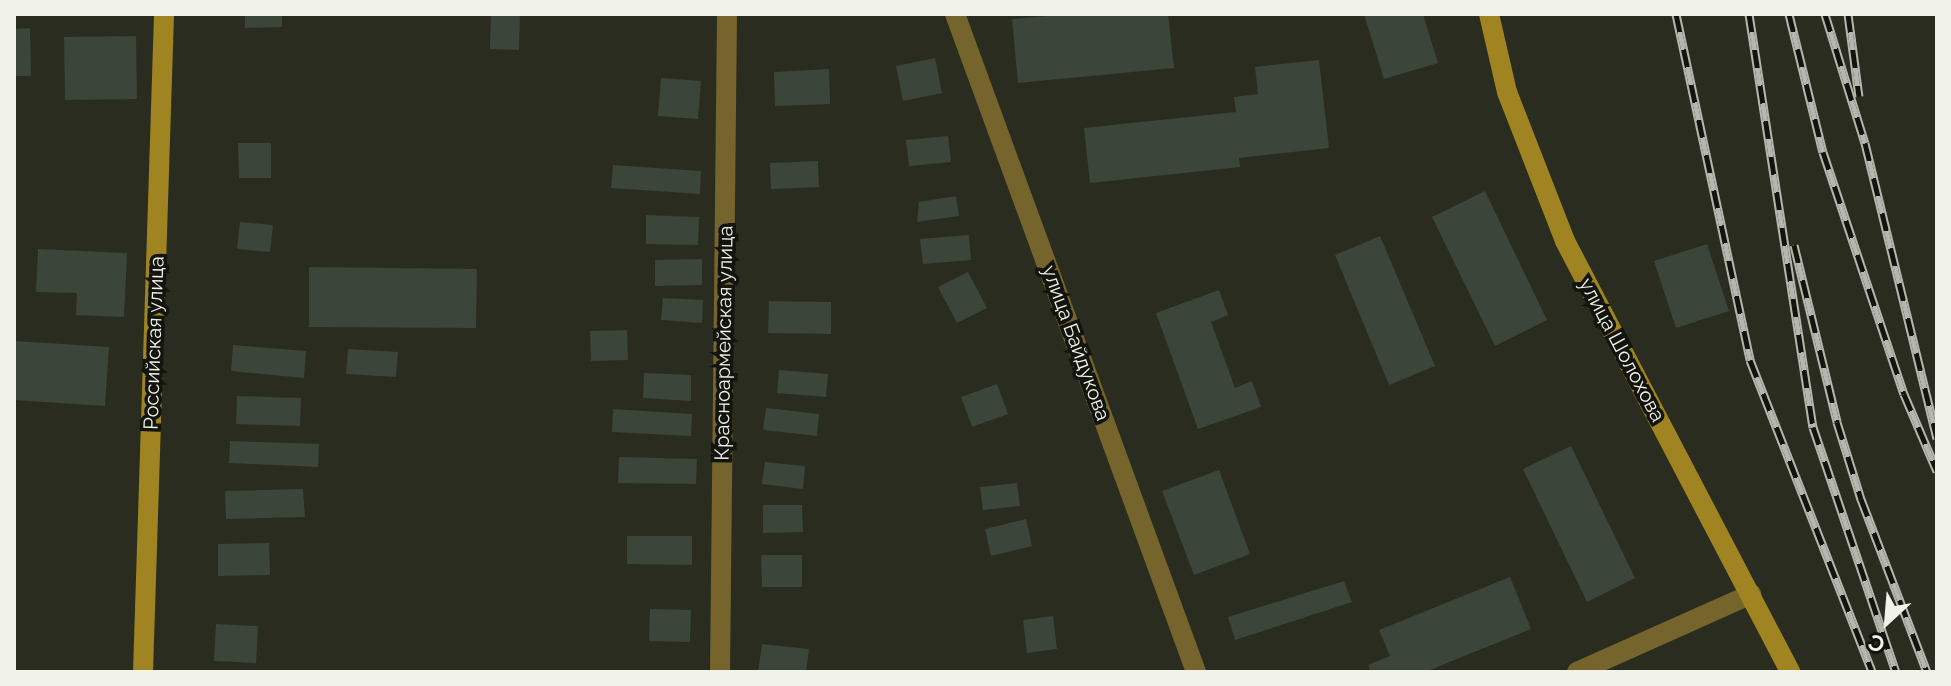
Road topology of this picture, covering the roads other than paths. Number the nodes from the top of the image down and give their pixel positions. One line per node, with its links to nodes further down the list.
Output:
1 (164, 14): 6 (street, Российская улица)
2 (727, 14): 7 (street, Красноармейская улица)
3 (955, 14): 8 (street, улица Байдукова)
4 (1489, 14): 5 (street, улица Шолохова)
5 (1751, 594): 9 (street); 10 (street, улица Шолохова)
6 (143, 672)
7 (720, 672)
8 (1196, 672)
9 (1577, 672)
10 (1790, 672)

